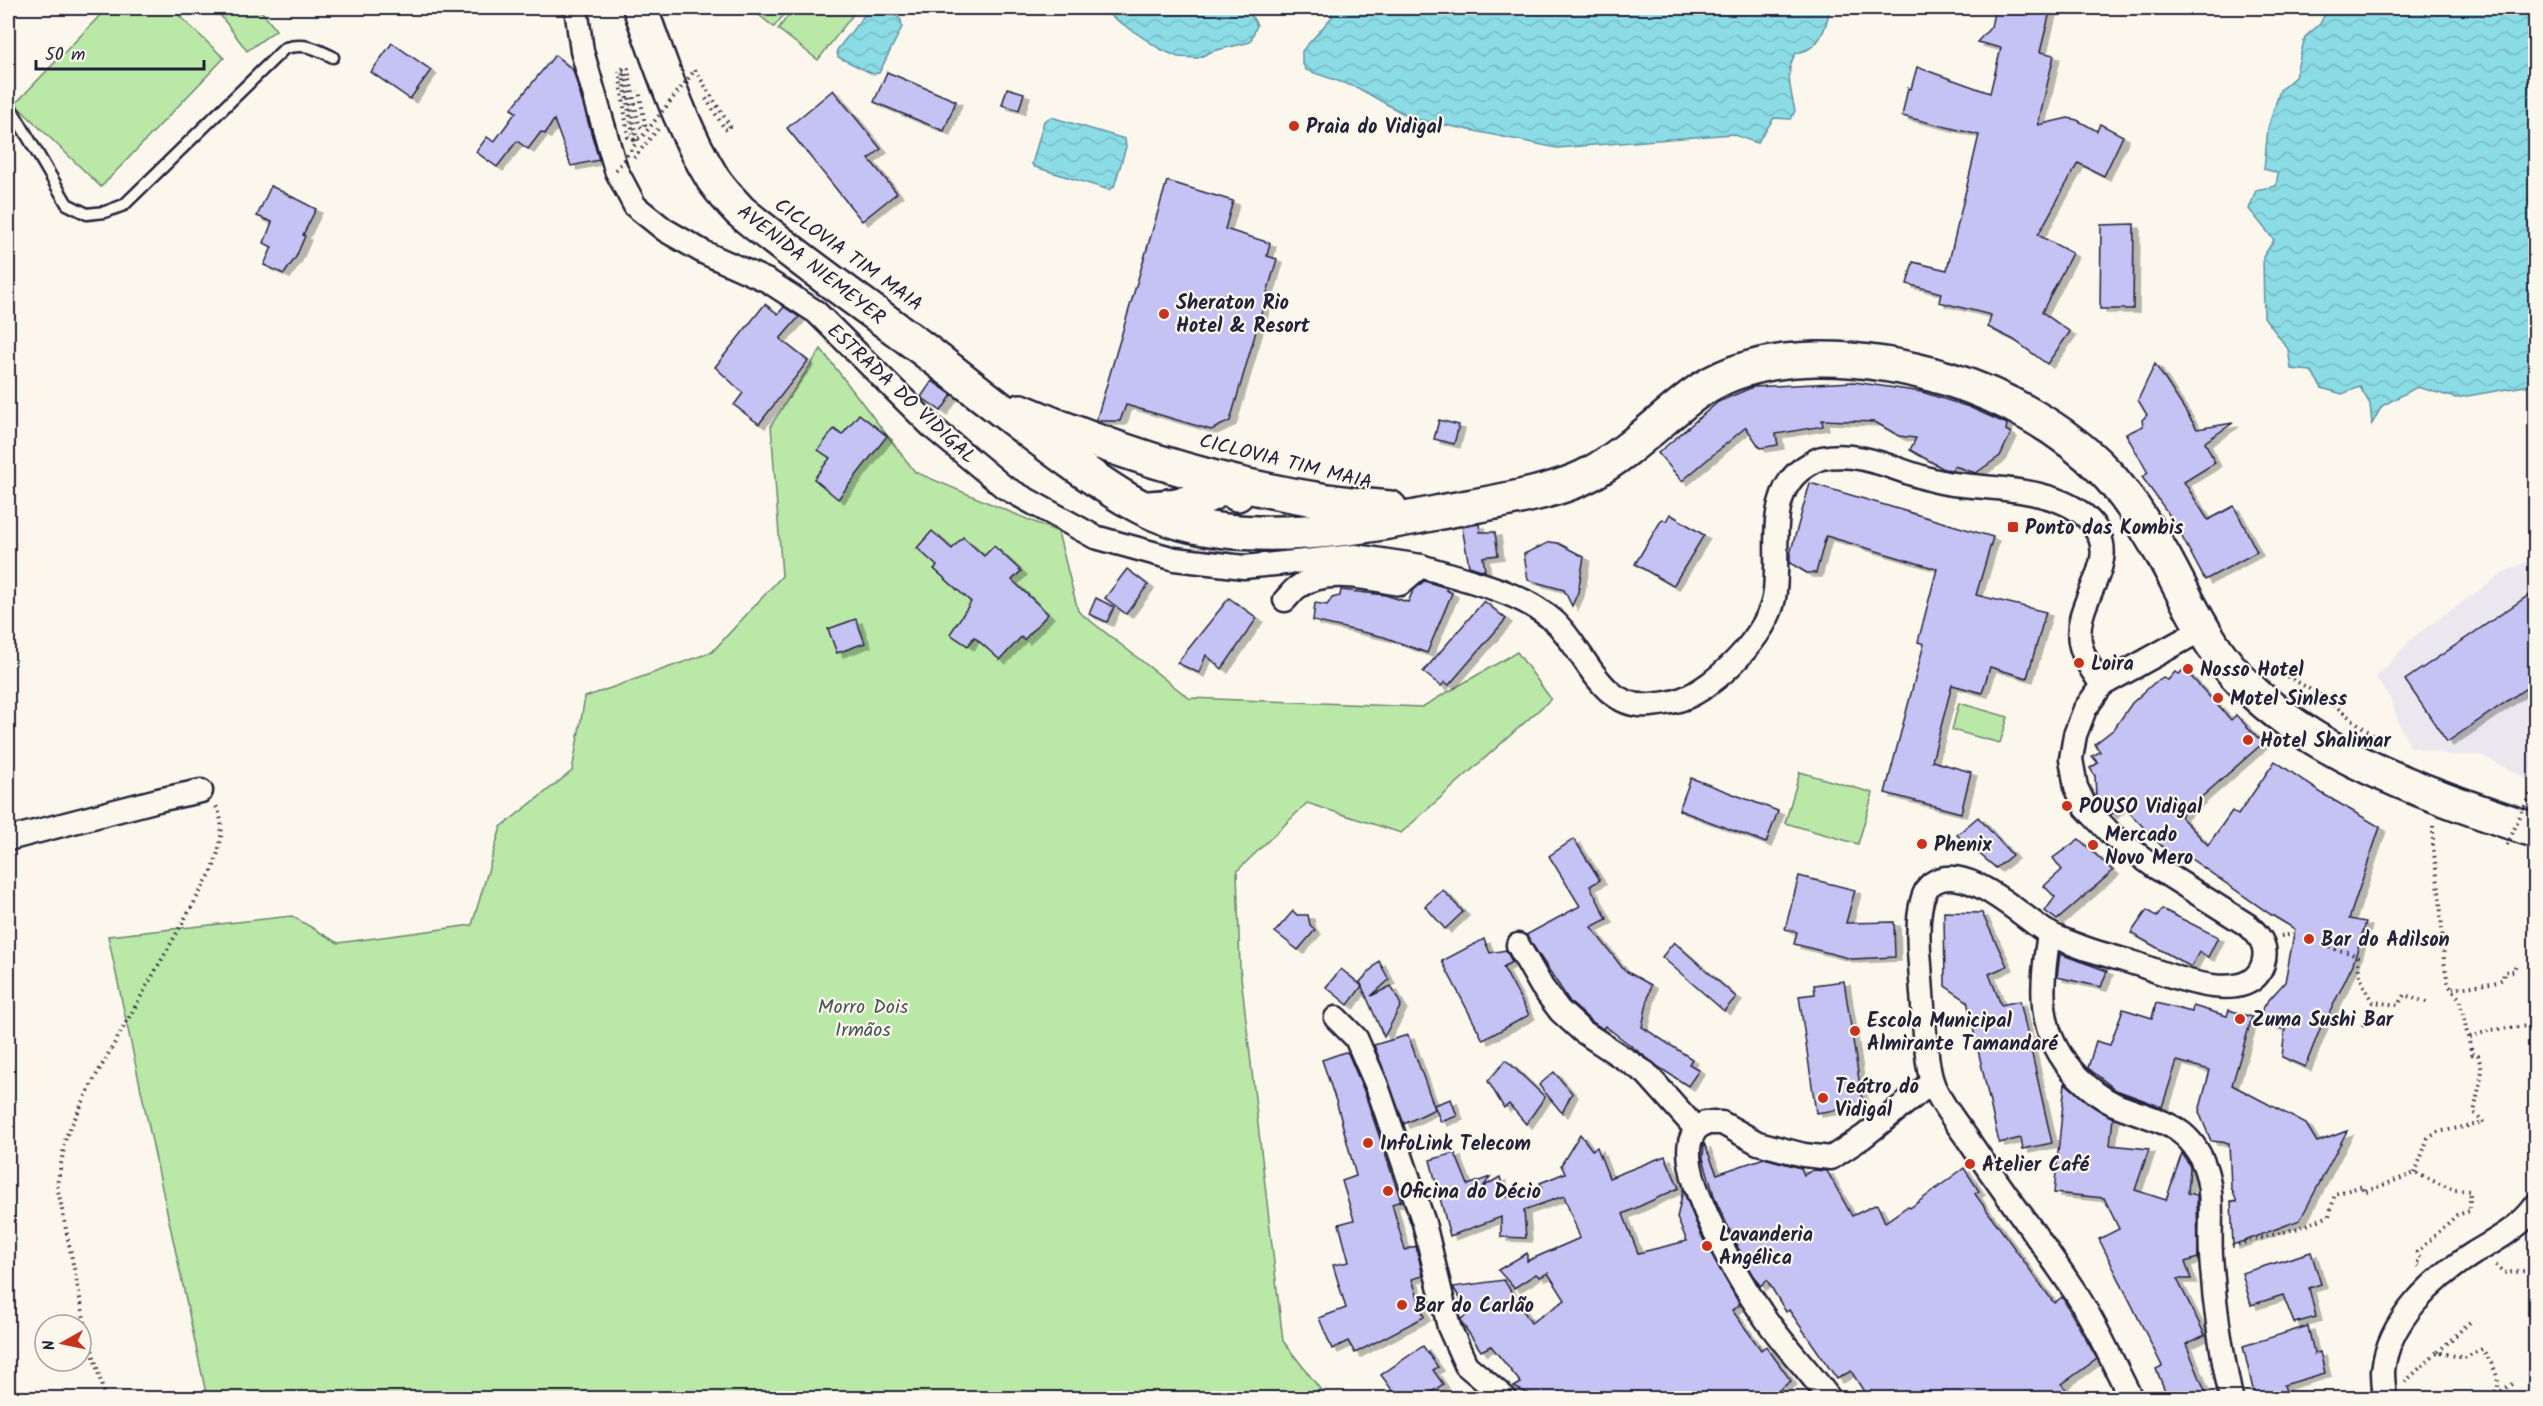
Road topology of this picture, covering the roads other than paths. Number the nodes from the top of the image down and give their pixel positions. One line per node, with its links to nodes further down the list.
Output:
1 (576, 8): 10 (street, ESTRADA DO VIDIGAL)
2 (640, 8): 5 (main road, AVENIDA NIEMEYER)
3 (333, 57): 4 (lane)
4 (8, 103)
5 (978, 392): 6 (main road, AVENIDA NIEMEYER); 7 (main road, AVENIDA NIEMEYER)
6 (1229, 482): 7 (main road); 8 (main road, AVENIDA NIEMEYER); 9 (main road)
7 (1145, 509): 9 (main road, AVENIDA NIEMEYER)
8 (1445, 512): 9 (main road, AVENIDA NIEMEYER); 12 (main road, AVENIDA NIEMEYER)
9 (1269, 532)
10 (1420, 566): 11 (street); 13 (street, ESTRADA DO VIDIGAL)
11 (1285, 600)
12 (2203, 629): 13 (street); 15 (main road, AVENIDA NIEMEYER)
13 (2102, 685): 17 (street)
14 (201, 791): 16 (street)
15 (2530, 819)
16 (8, 839)
17 (2049, 933): 20 (street); 27 (street)
18 (1518, 945): 21 (street)
19 (1336, 1018): 24 (street)
20 (1932, 1082): 21 (street); 26 (street)
21 (1696, 1129): 25 (street)
22 (2535, 1205): 23 (street)
23 (2384, 1390)
24 (1505, 1398)
25 (1829, 1398)
26 (2131, 1398)
27 (2231, 1398)

